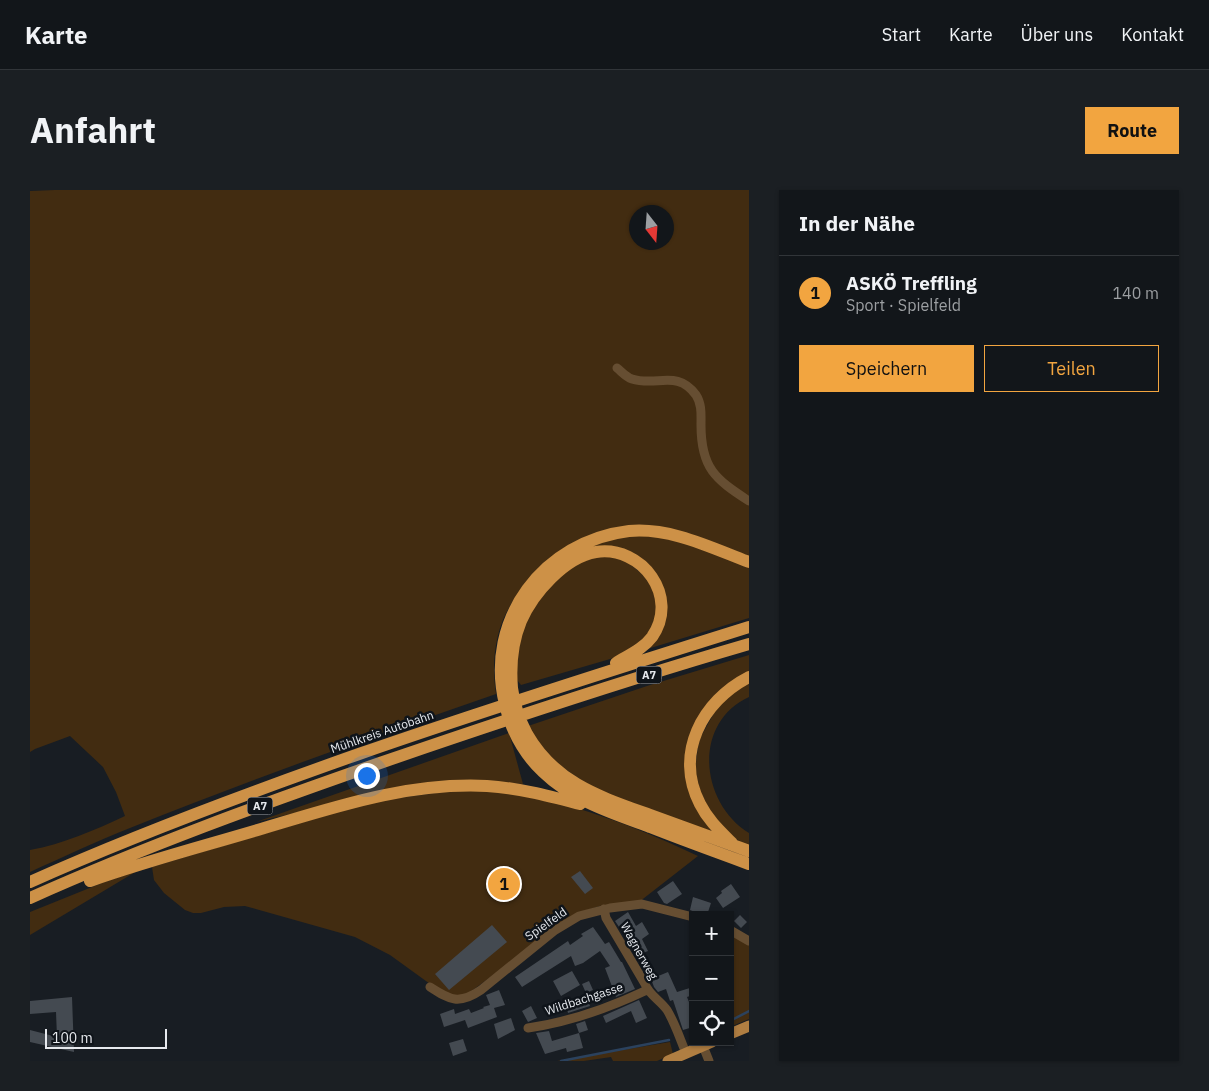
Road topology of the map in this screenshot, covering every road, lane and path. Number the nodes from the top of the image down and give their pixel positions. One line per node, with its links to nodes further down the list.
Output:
1 (617, 368): 2 (street)
2 (749, 501)
3 (749, 562): 8 (highway)
4 (749, 627): 6 (highway, Mühlkreis Autobahn / A7)
5 (749, 644): 13 (highway, A7)
6 (599, 674): 9 (highway); 12 (highway, Mühlkreis Autobahn / A7)
7 (749, 678): 9 (highway)
8 (600, 809): 11 (highway); 13 (highway)
9 (736, 847): 10 (highway)
10 (749, 852)
11 (749, 864)
12 (30, 882)
13 (53, 888): 14 (highway, A7)
14 (30, 898)
15 (604, 909): 16 (street, Spielfeld); 19 (street, Spielfeld); 20 (street, Wagnerweg)
16 (689, 916)
17 (734, 932): 18 (street)
18 (749, 941)
19 (430, 987)
20 (647, 990): 22 (street, Wildbachgasse); 26 (street, Wagnerweg)
21 (749, 1026): 23 (main road)
22 (528, 1028)
23 (734, 1032)
24 (702, 1046): 26 (main road)
25 (707, 1046): 28 (street)
26 (686, 1053): 27 (main road)
27 (668, 1061)
28 (709, 1061)

